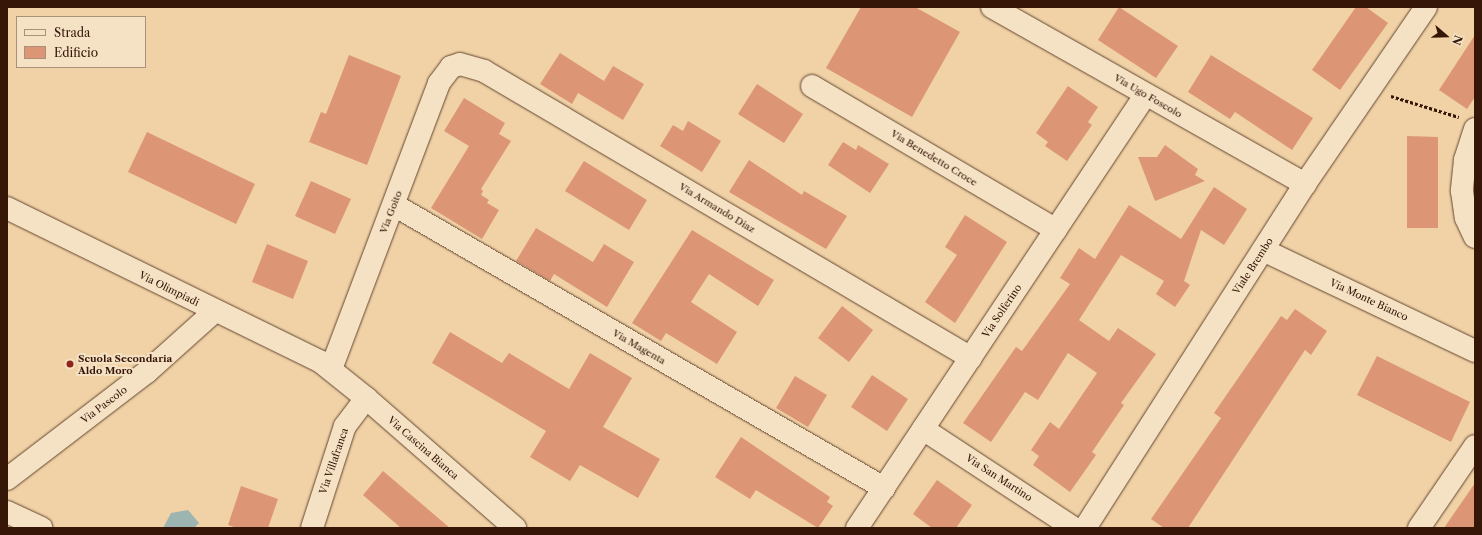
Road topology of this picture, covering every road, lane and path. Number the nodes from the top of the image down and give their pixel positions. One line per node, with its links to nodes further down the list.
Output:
1 (992, 7): 6 (street, Via Ugo Foscolo)
2 (1426, 7): 5 (street, Viale Brembo)
3 (460, 64): 9 (street, Via Goito); 16 (street, Via Armando Diaz)
4 (812, 86): 11 (street, Via Benedetto Croce)
5 (1369, 90): 7 (path); 8 (street, Viale Brembo)
6 (1146, 94): 8 (street, Via Ugo Foscolo); 11 (street, Via Solferino)
7 (1471, 124): 12 (street)
8 (1305, 184): 13 (street, Viale Brembo)
9 (394, 205): 17 (street, Via Goito); 22 (street, Via Magenta)
10 (7, 208): 14 (street, Via Olimpiadi)
11 (1056, 230): 16 (street, Via Solferino)
12 (1475, 237)
13 (1263, 250): 15 (street, Via Monte Bianco); 29 (street, Viale Brembo)
14 (216, 311): 17 (street, Via Olimpiadi); 21 (street, Via Pascolo)
15 (1475, 351)
16 (970, 358): 19 (street, Via Solferino)
17 (331, 369): 18 (street, Via Cascina Bianca)
18 (366, 398): 25 (street, Via Villafranca); 26 (street, Via Cascina Bianca)
19 (923, 429): 22 (street, Via Solferino); 28 (street, Via San Martino)
20 (1475, 446): 30 (street)
21 (7, 479)
22 (884, 488): 27 (street, Via Solferino)
23 (7, 512): 24 (street)
24 (41, 528)
25 (312, 528)
26 (515, 528)
27 (857, 528)
28 (1074, 528)
29 (1085, 528)
30 (1419, 528)

